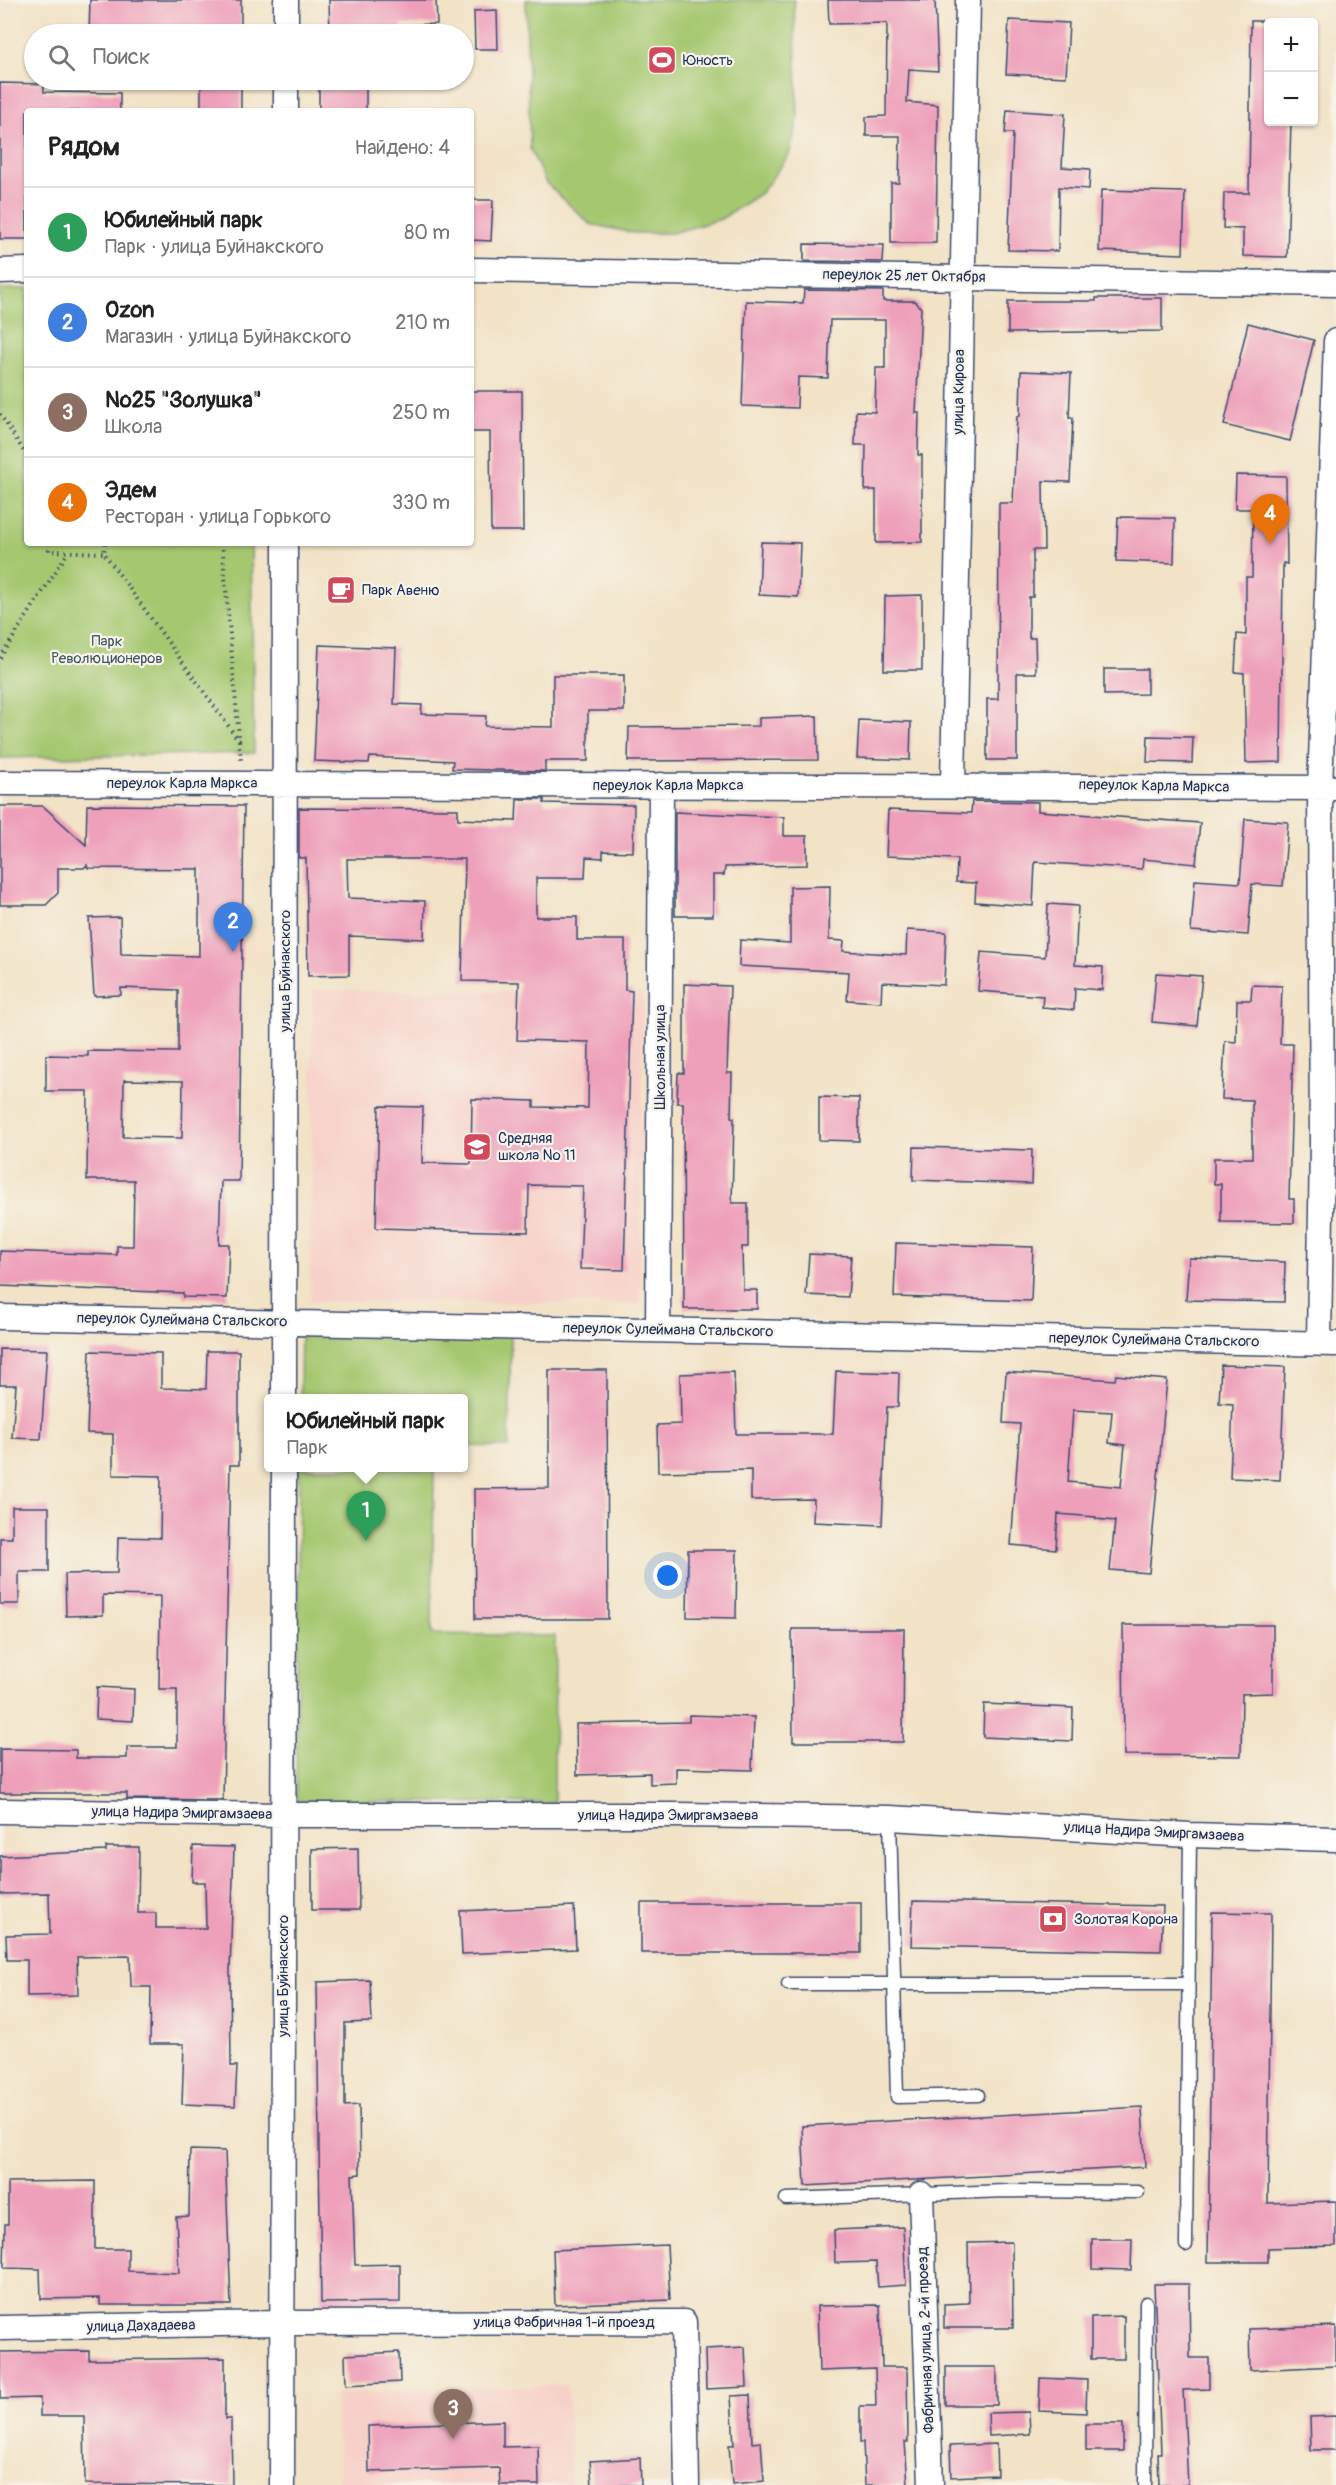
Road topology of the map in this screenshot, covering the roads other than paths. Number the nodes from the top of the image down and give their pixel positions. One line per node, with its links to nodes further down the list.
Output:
1 (286, 0): 3 (street)
2 (968, 0): 9 (street, улица Кирова)
3 (286, 24)
4 (286, 90): 5 (street)
5 (286, 108)
6 (24, 270): 8 (street)
7 (474, 270): 9 (street, переулок 25 лет Октября)
8 (0, 271)
9 (961, 277): 10 (street, переулок 25 лет Октября); 15 (street, улица Кирова)
10 (1336, 284)
11 (1336, 341): 17 (street)
12 (285, 546): 14 (street, улица Буйнакского)
13 (0, 783): 14 (street, переулок Карла Маркса)
14 (285, 783): 16 (street, переулок Карла Маркса); 20 (street, улица Буйнакского)
15 (953, 784): 16 (street, переулок Карла Маркса); 17 (street, переулок Карла Маркса)
16 (661, 785): 21 (street, Школьная улица)
17 (1328, 788): 18 (street)
18 (1329, 1144): 22 (street)
19 (0, 1317): 20 (street, переулок Сулеймана Стальского)
20 (284, 1322): 21 (street, переулок Сулеймана Стальского); 23 (street, улица Буйнакского)
21 (658, 1330): 22 (street, переулок Сулеймана Стальского)
22 (1328, 1343)
23 (284, 1394)
24 (284, 1472): 26 (street, улица Буйнакского)
25 (0, 1810): 26 (street, улица Надира Эмиргамзаева)
26 (284, 1815): 27 (street, улица Надира Эмиргамзаева); 39 (street, улица Буйнакского)
27 (890, 1818): 28 (street, улица Надира Эмиргамзаева); 31 (lane)
28 (1190, 1835): 29 (street, улица Надира Эмиргамзаева); 32 (lane)
29 (1336, 1839)
30 (788, 1984): 31 (lane)
31 (894, 1984): 32 (lane); 33 (lane)
32 (1186, 1984): 37 (lane)
33 (978, 2095)
34 (1138, 2192): 35 (lane)
35 (921, 2194): 36 (lane); 43 (street, Фабричная улица, 2-й проезд)
36 (786, 2199)
37 (1186, 2245)
38 (1146, 2303): 44 (lane)
39 (282, 2323): 40 (street, улица Дахадаева); 41 (street, улица Буйнакского); 42 (street, улица Фабричная 1-й проезд)
40 (0, 2328)
41 (282, 2485)
42 (687, 2485)
43 (931, 2485)
44 (1145, 2485)

